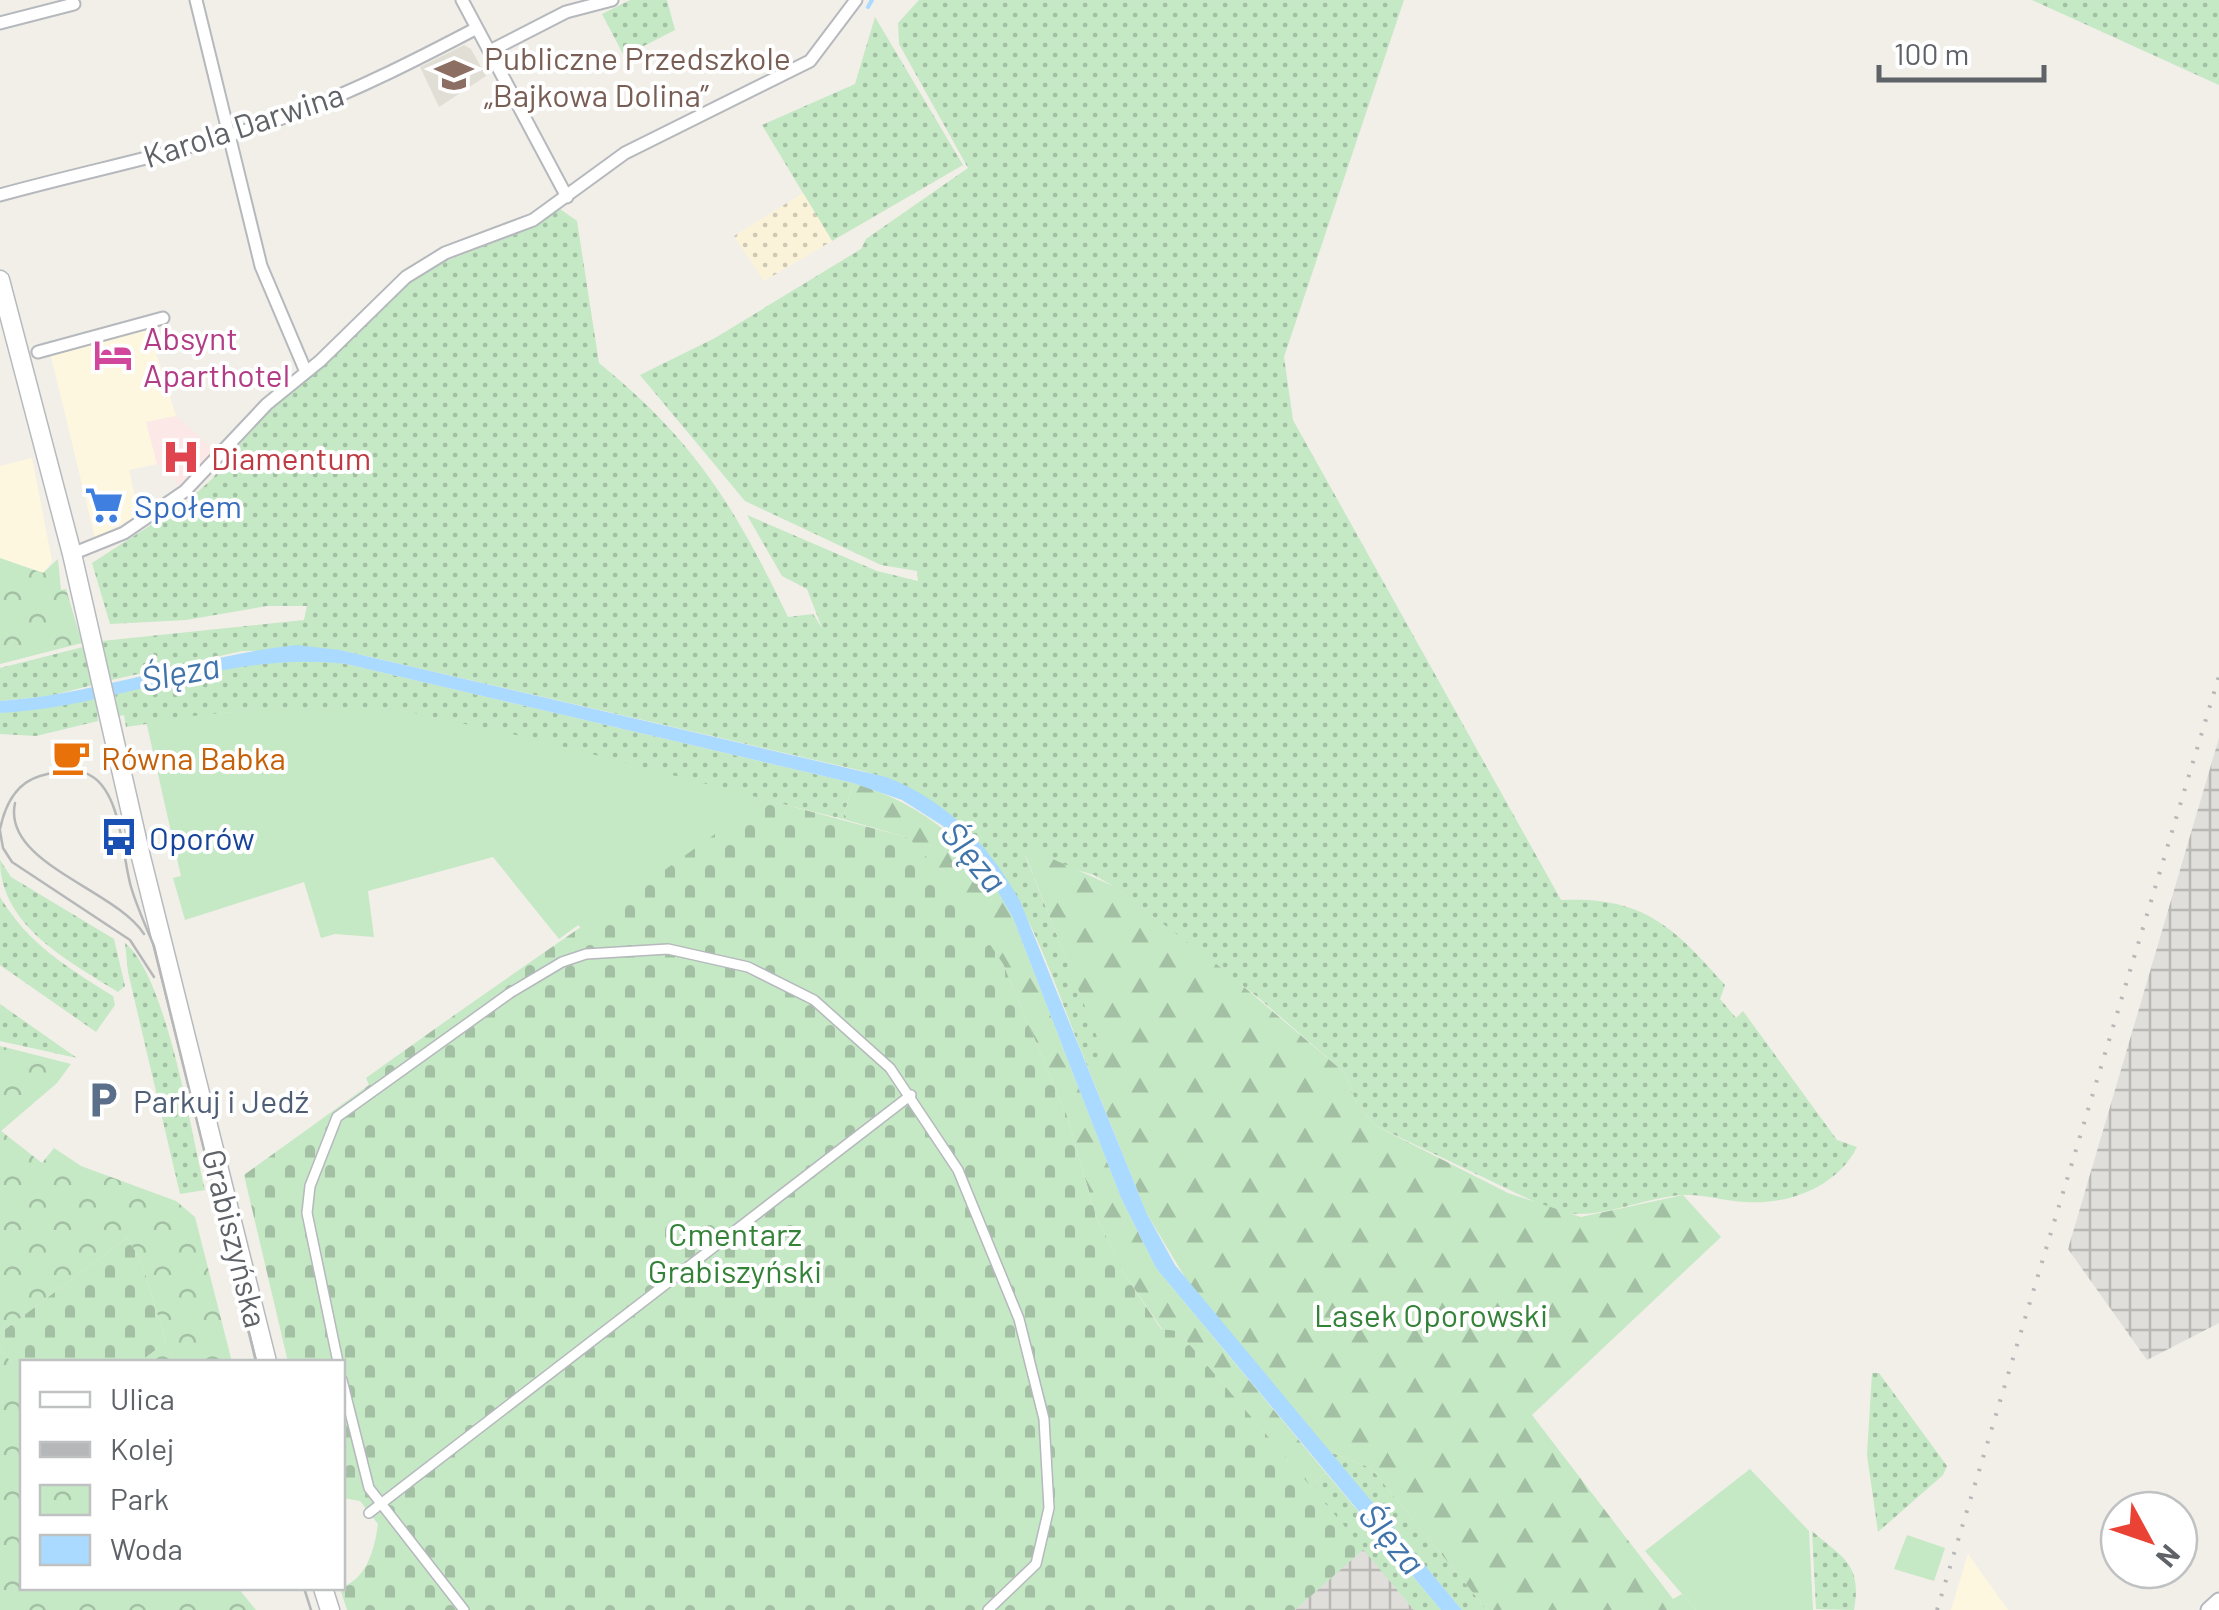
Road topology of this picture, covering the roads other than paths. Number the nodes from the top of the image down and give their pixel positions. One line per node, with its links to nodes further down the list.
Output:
1 (196, 0): 9 (street)
2 (462, 0): 7 (street)
3 (612, 0): 8 (street)
4 (856, 0): 11 (street)
5 (74, 4): 6 (street)
6 (0, 23)
7 (477, 28): 8 (street); 9 (street, Karola Darwina)
8 (490, 51): 11 (street)
9 (228, 136): 10 (street, Karola Darwina); 15 (street)
10 (0, 195)
11 (567, 196): 15 (street)
12 (0, 280): 16 (main road, Grabiszyńska)
13 (162, 318): 14 (street)
14 (38, 352)
15 (306, 372): 16 (street)
16 (72, 554): 18 (main road, Grabiszyńska)
17 (911, 1095): 19 (street); 21 (street); 25 (street)
18 (267, 1360)
19 (338, 1360)
20 (345, 1393): 21 (street)
21 (378, 1505): 22 (street); 24 (street)
22 (369, 1513)
23 (2219, 1601): 26 (street)
24 (464, 1610)
25 (988, 1610)
26 (2208, 1610)

